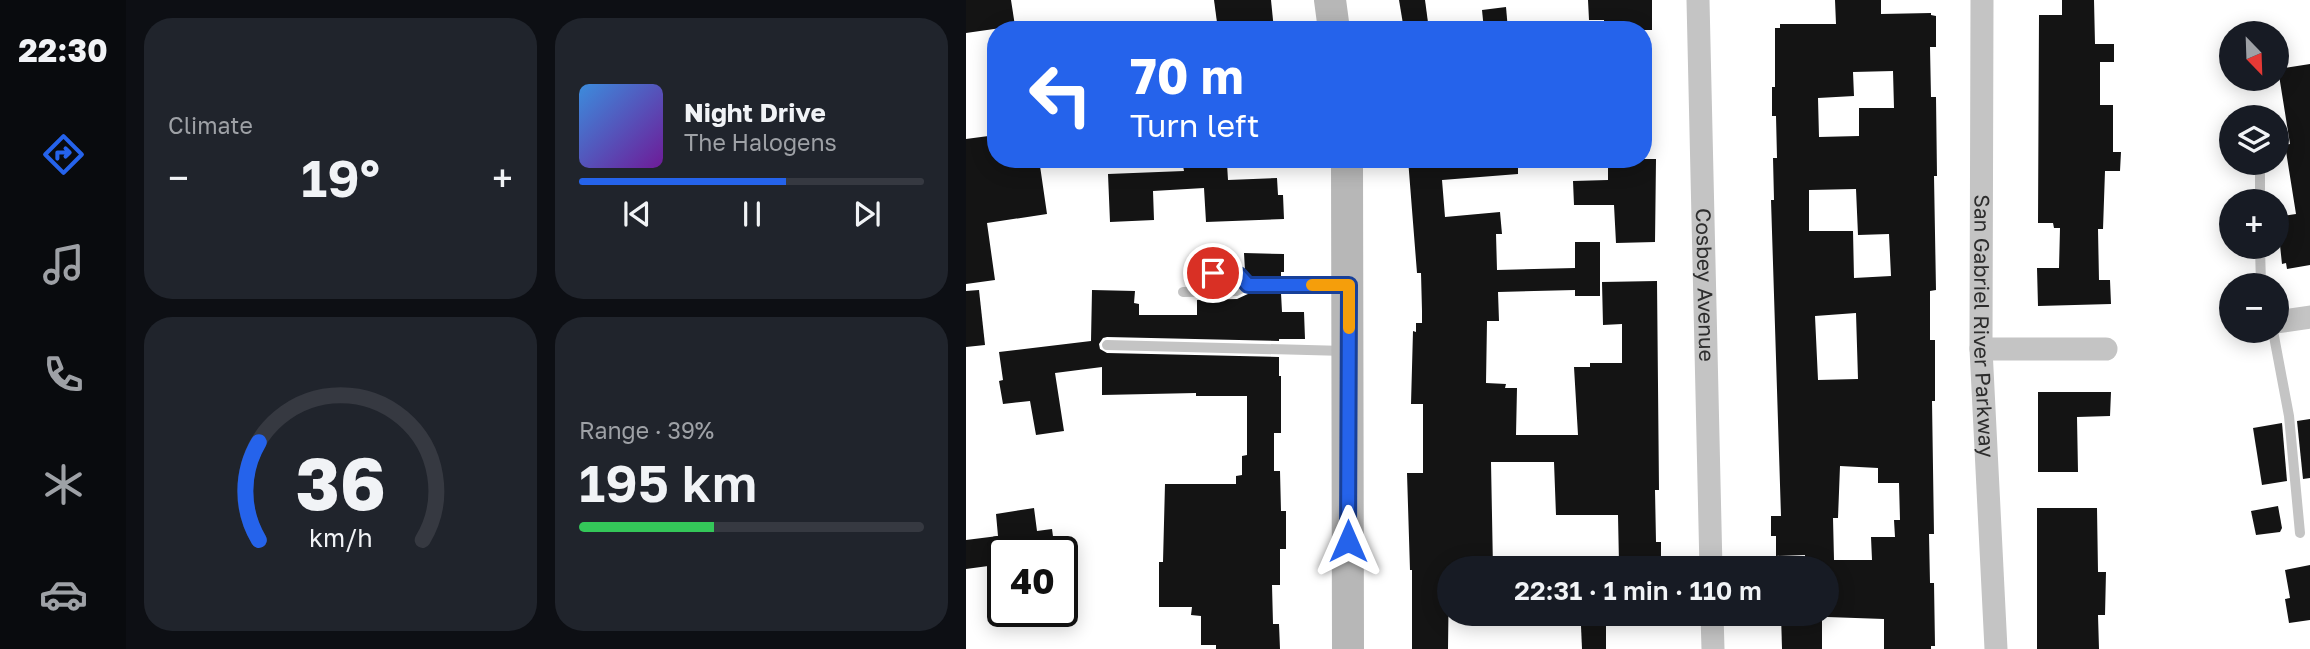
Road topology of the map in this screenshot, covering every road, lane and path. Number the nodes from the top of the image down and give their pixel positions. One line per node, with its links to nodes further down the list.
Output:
1 (1330, 0): 4 (street)
2 (1698, 0): 18 (street, Cosbey Avenue)
3 (1982, 0): 14 (street, San Gabriel River Parkway)
4 (1333, 21)
5 (1347, 168): 8 (street)
6 (1213, 273): 7 (lane)
7 (1248, 285): 8 (lane); 9 (lane)
8 (1349, 285): 16 (street)
9 (1183, 292)
10 (2310, 317): 11 (street)
11 (2289, 320)
12 (2275, 343): 17 (lane)
13 (1107, 345): 16 (lane)
14 (1981, 349): 15 (street); 22 (street, San Gabriel River Parkway)
15 (2106, 349)
16 (1349, 351): 20 (street)
17 (2300, 533)
18 (1711, 556)
19 (1712, 626): 21 (street)
20 (1348, 649)
21 (1713, 649)
22 (1996, 649)

